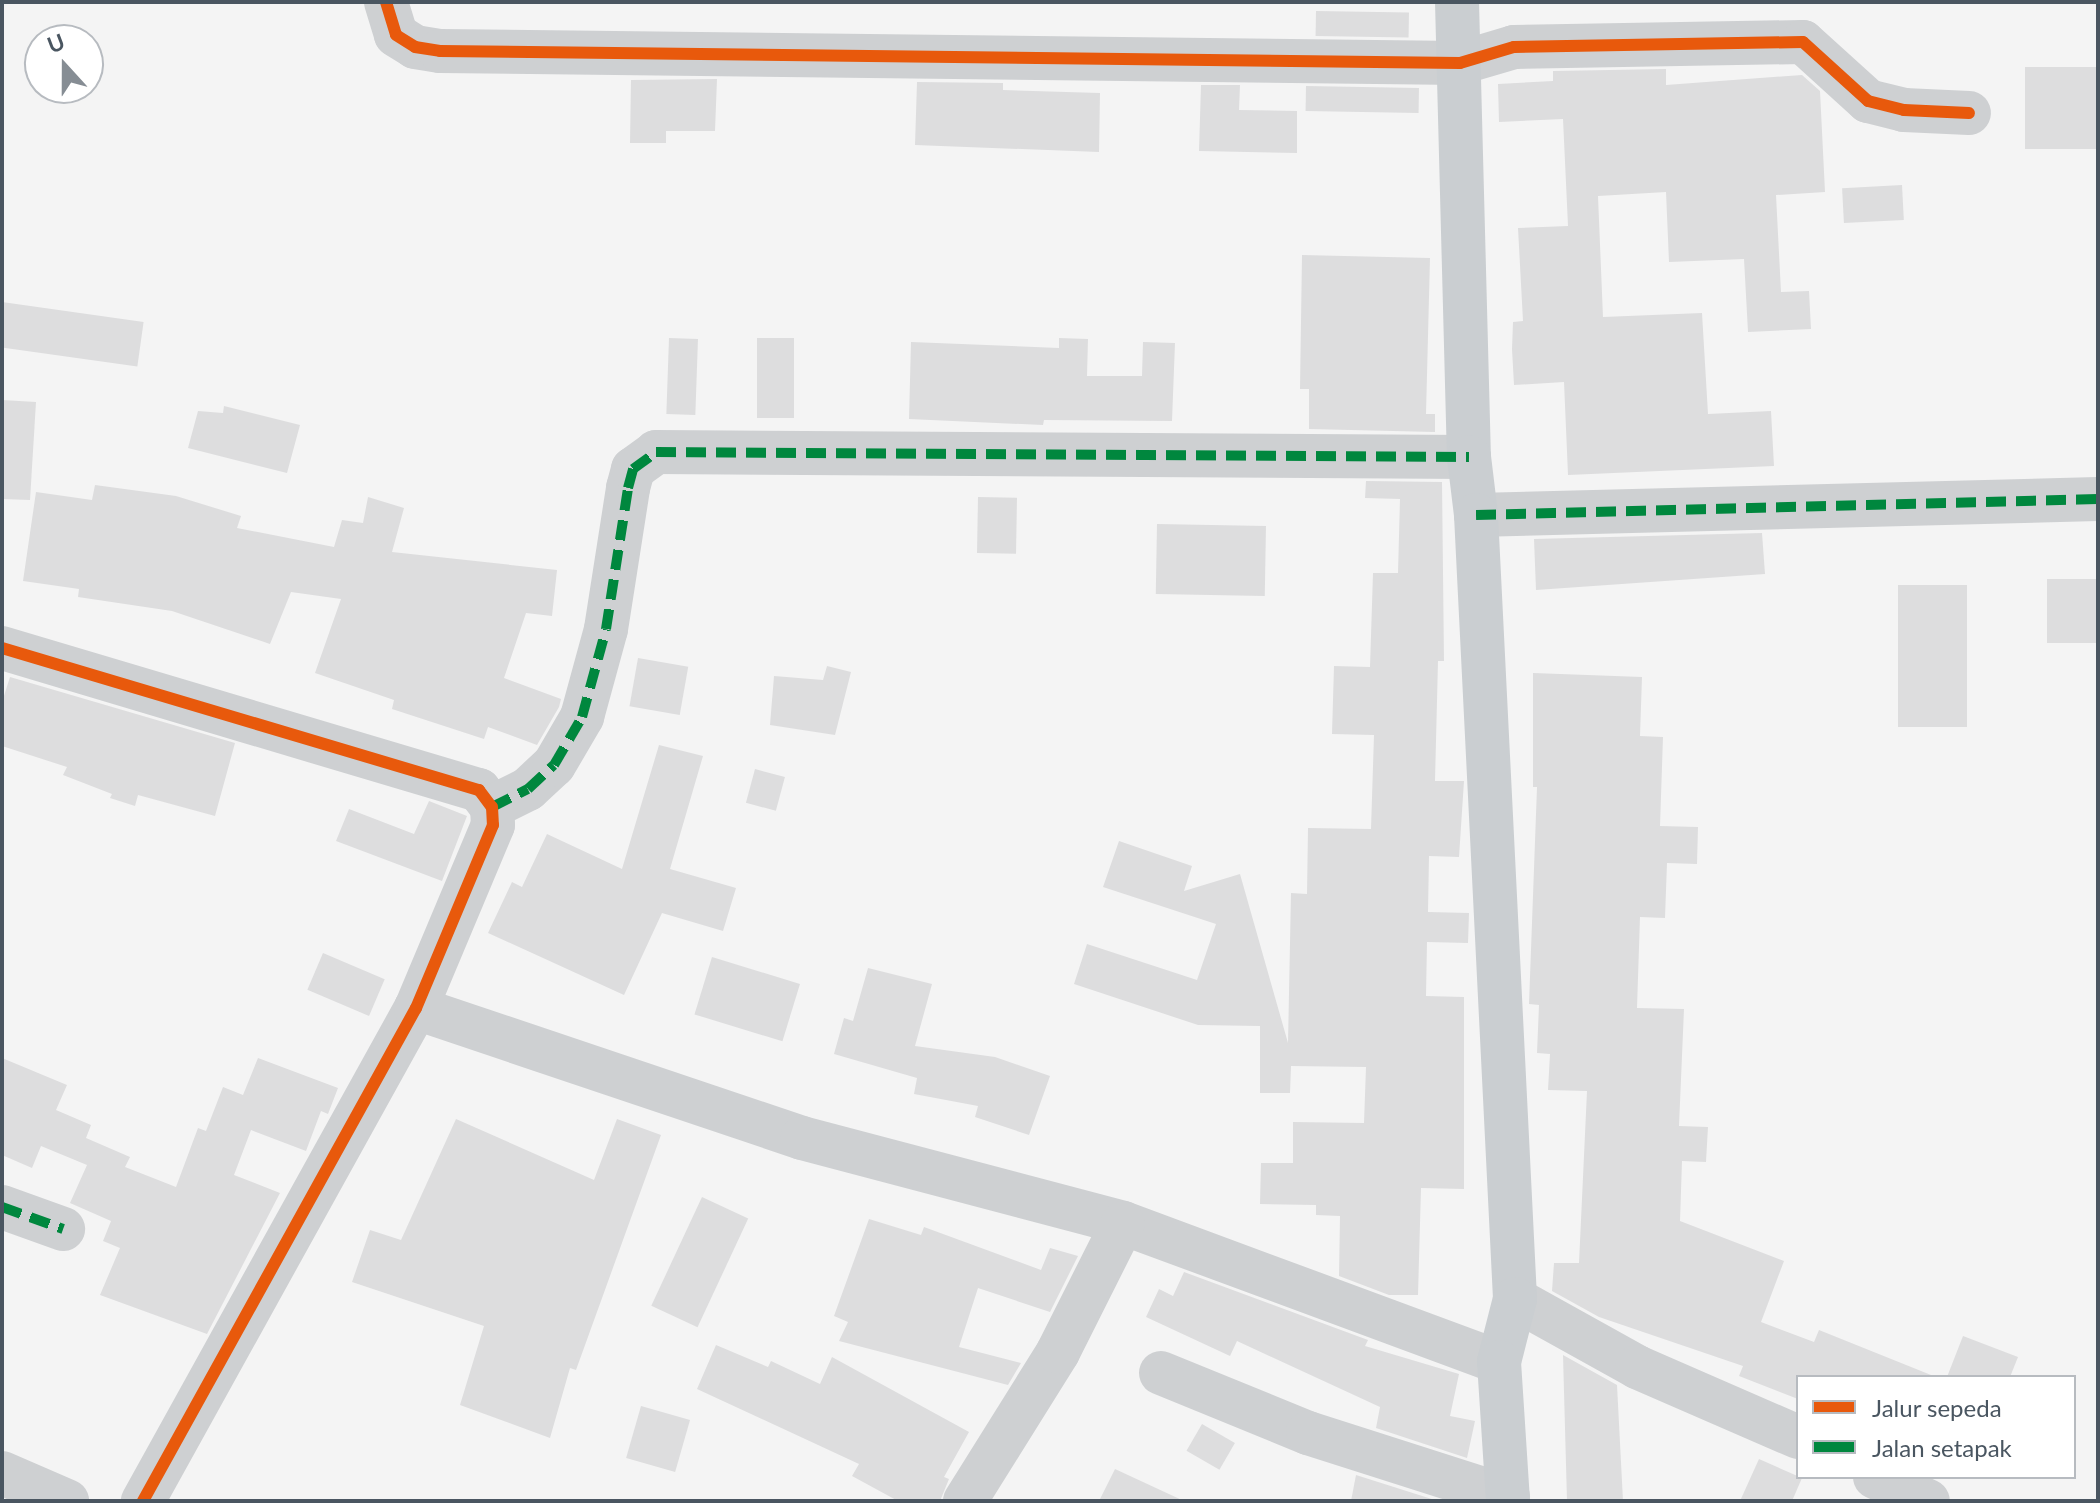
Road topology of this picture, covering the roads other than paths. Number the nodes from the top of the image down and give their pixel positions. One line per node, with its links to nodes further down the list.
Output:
1 (386, 2): 3 (street)
2 (1457, 2): 3 (main road)
3 (1460, 63): 4 (street); 5 (main road)
4 (1969, 113)
5 (1469, 457): 7 (main road); 9 (street)
6 (2098, 499): 7 (street)
7 (1476, 515): 14 (main road)
8 (2, 648): 9 (street)
9 (492, 807): 10 (street)
10 (416, 1008): 12 (street); 22 (street)
11 (2, 1207): 13 (street)
12 (1123, 1223): 15 (street); 23 (street)
13 (63, 1229)
14 (1515, 1299): 15 (main road); 17 (street)
15 (1499, 1362): 20 (main road)
16 (1161, 1373): 20 (street)
17 (1796, 1436)
18 (2, 1473): 21 (street)
19 (1879, 1479): 24 (street)
20 (1508, 1499)
21 (67, 1501)
22 (143, 1501)
23 (965, 1501)
24 (1928, 1501)

